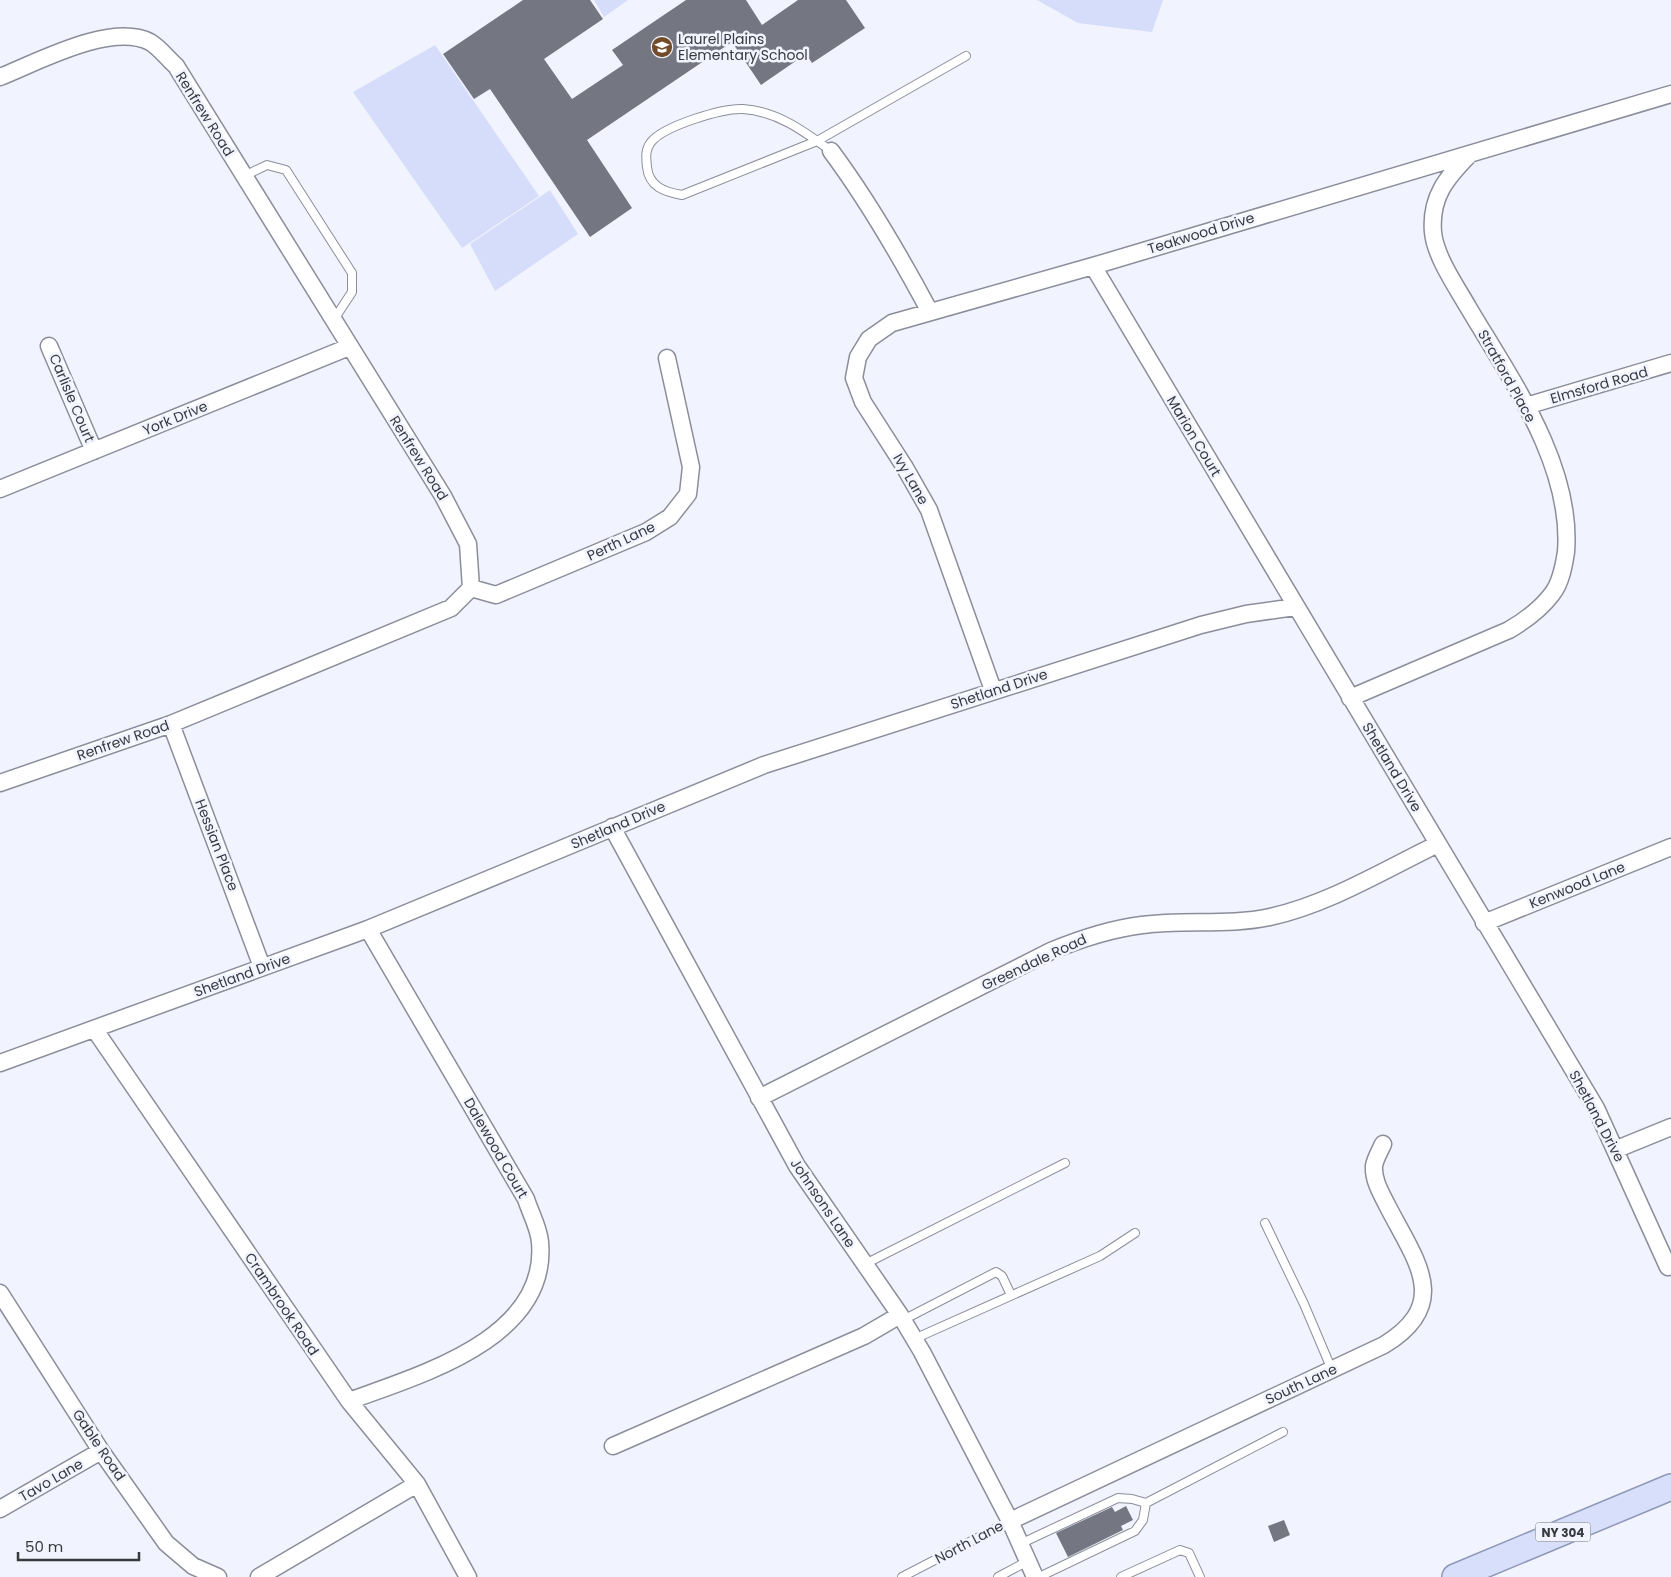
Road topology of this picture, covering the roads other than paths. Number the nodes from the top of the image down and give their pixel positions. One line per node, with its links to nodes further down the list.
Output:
1 (966, 56): 4 (lane)
2 (0, 77): 7 (street, Renfrew Road)
3 (1671, 94): 6 (street, Stratford Place)
4 (817, 141): 4 (lane); 5 (lane)
5 (831, 151): 9 (street)
6 (1472, 152): 8 (street, Teakwood Drive); 15 (street, Stratford Place)
7 (243, 176): 10 (street, Renfrew Road); 10 (lane)
8 (1093, 266): 9 (street, Teakwood Drive); 19 (street, Marion Court)
9 (930, 312): 20 (street, Ivy Lane)
10 (333, 321): 12 (street, Renfrew Road)
11 (49, 346): 16 (street, Carlisle Court)
12 (349, 347): 16 (street, York Drive); 18 (street, Renfrew Road)
13 (667, 358): 18 (street, Perth Lane)
14 (1671, 363): 15 (street, Elmsford Road)
15 (1526, 406): 21 (street, Stratford Place)
16 (94, 451): 17 (street, York Drive)
17 (0, 489)
18 (471, 588): 22 (street, Renfrew Road)
19 (1295, 607): 20 (street, Shetland Drive); 21 (street, Shetland Drive)
20 (993, 690): 24 (street, Shetland Drive)
21 (1350, 698): 25 (street, Shetland Drive)
22 (171, 724): 23 (street, Renfrew Road); 29 (street, Hessian Place)
23 (0, 783)
24 (612, 827): 28 (street, Shetland Drive); 32 (street, Johnsons Lane)
25 (1438, 844): 27 (street, Shetland Drive); 32 (street, Greendale Road)
26 (1671, 847): 27 (street, Kenwood Lane)
27 (1484, 923): 35 (street, Shetland Drive)
28 (368, 929): 29 (street, Shetland Drive); 46 (street, Dalewood Court)
29 (262, 967): 30 (street, Shetland Drive)
30 (94, 1030): 31 (street, Shetland Drive); 46 (street, Crambrook Road)
31 (0, 1063)
32 (760, 1098): 39 (street, Johnsons Lane)
33 (1671, 1127): 35 (street)
34 (1383, 1144): 45 (street, South Lane)
35 (1616, 1149): 40 (street, Shetland Drive)
36 (1065, 1163): 39 (lane)
37 (1265, 1223): 45 (lane)
38 (1135, 1233): 42 (lane)
39 (865, 1264): 43 (street, Johnsons Lane)
40 (1668, 1267)
41 (0, 1293): 49 (street, Gable Road)
42 (1010, 1296): 43 (lane); 44 (lane)
43 (901, 1318): 44 (street, Johnsons Lane); 48 (street)
44 (914, 1339): 54 (street, Johnsons Lane)
45 (1332, 1370): 54 (street, South Lane)
46 (349, 1401): 50 (street, Crambrook Road)
47 (1283, 1432): 52 (lane)
48 (613, 1446)
49 (101, 1451): 53 (street, Tavo Lane); 57 (street, Gable Road)
50 (417, 1484): 58 (street); 59 (street, Crambrook Road)
51 (1671, 1487): 66 (main road, NY 304)
52 (1146, 1503): 55 (lane); 63 (lane)
53 (0, 1509)
54 (1010, 1521): 55 (street, Johnsons Lane); 60 (lane, North Lane)
55 (1020, 1544): 56 (street, Johnsons Lane)
56 (1028, 1561): 61 (lane); 62 (street, Johnsons Lane)
57 (218, 1577)
58 (259, 1577)
59 (468, 1577)
60 (902, 1577)
61 (998, 1577)
62 (1035, 1577)
63 (1039, 1577)
64 (1121, 1577): 65 (lane)
65 (1200, 1577)
66 (1455, 1577)

